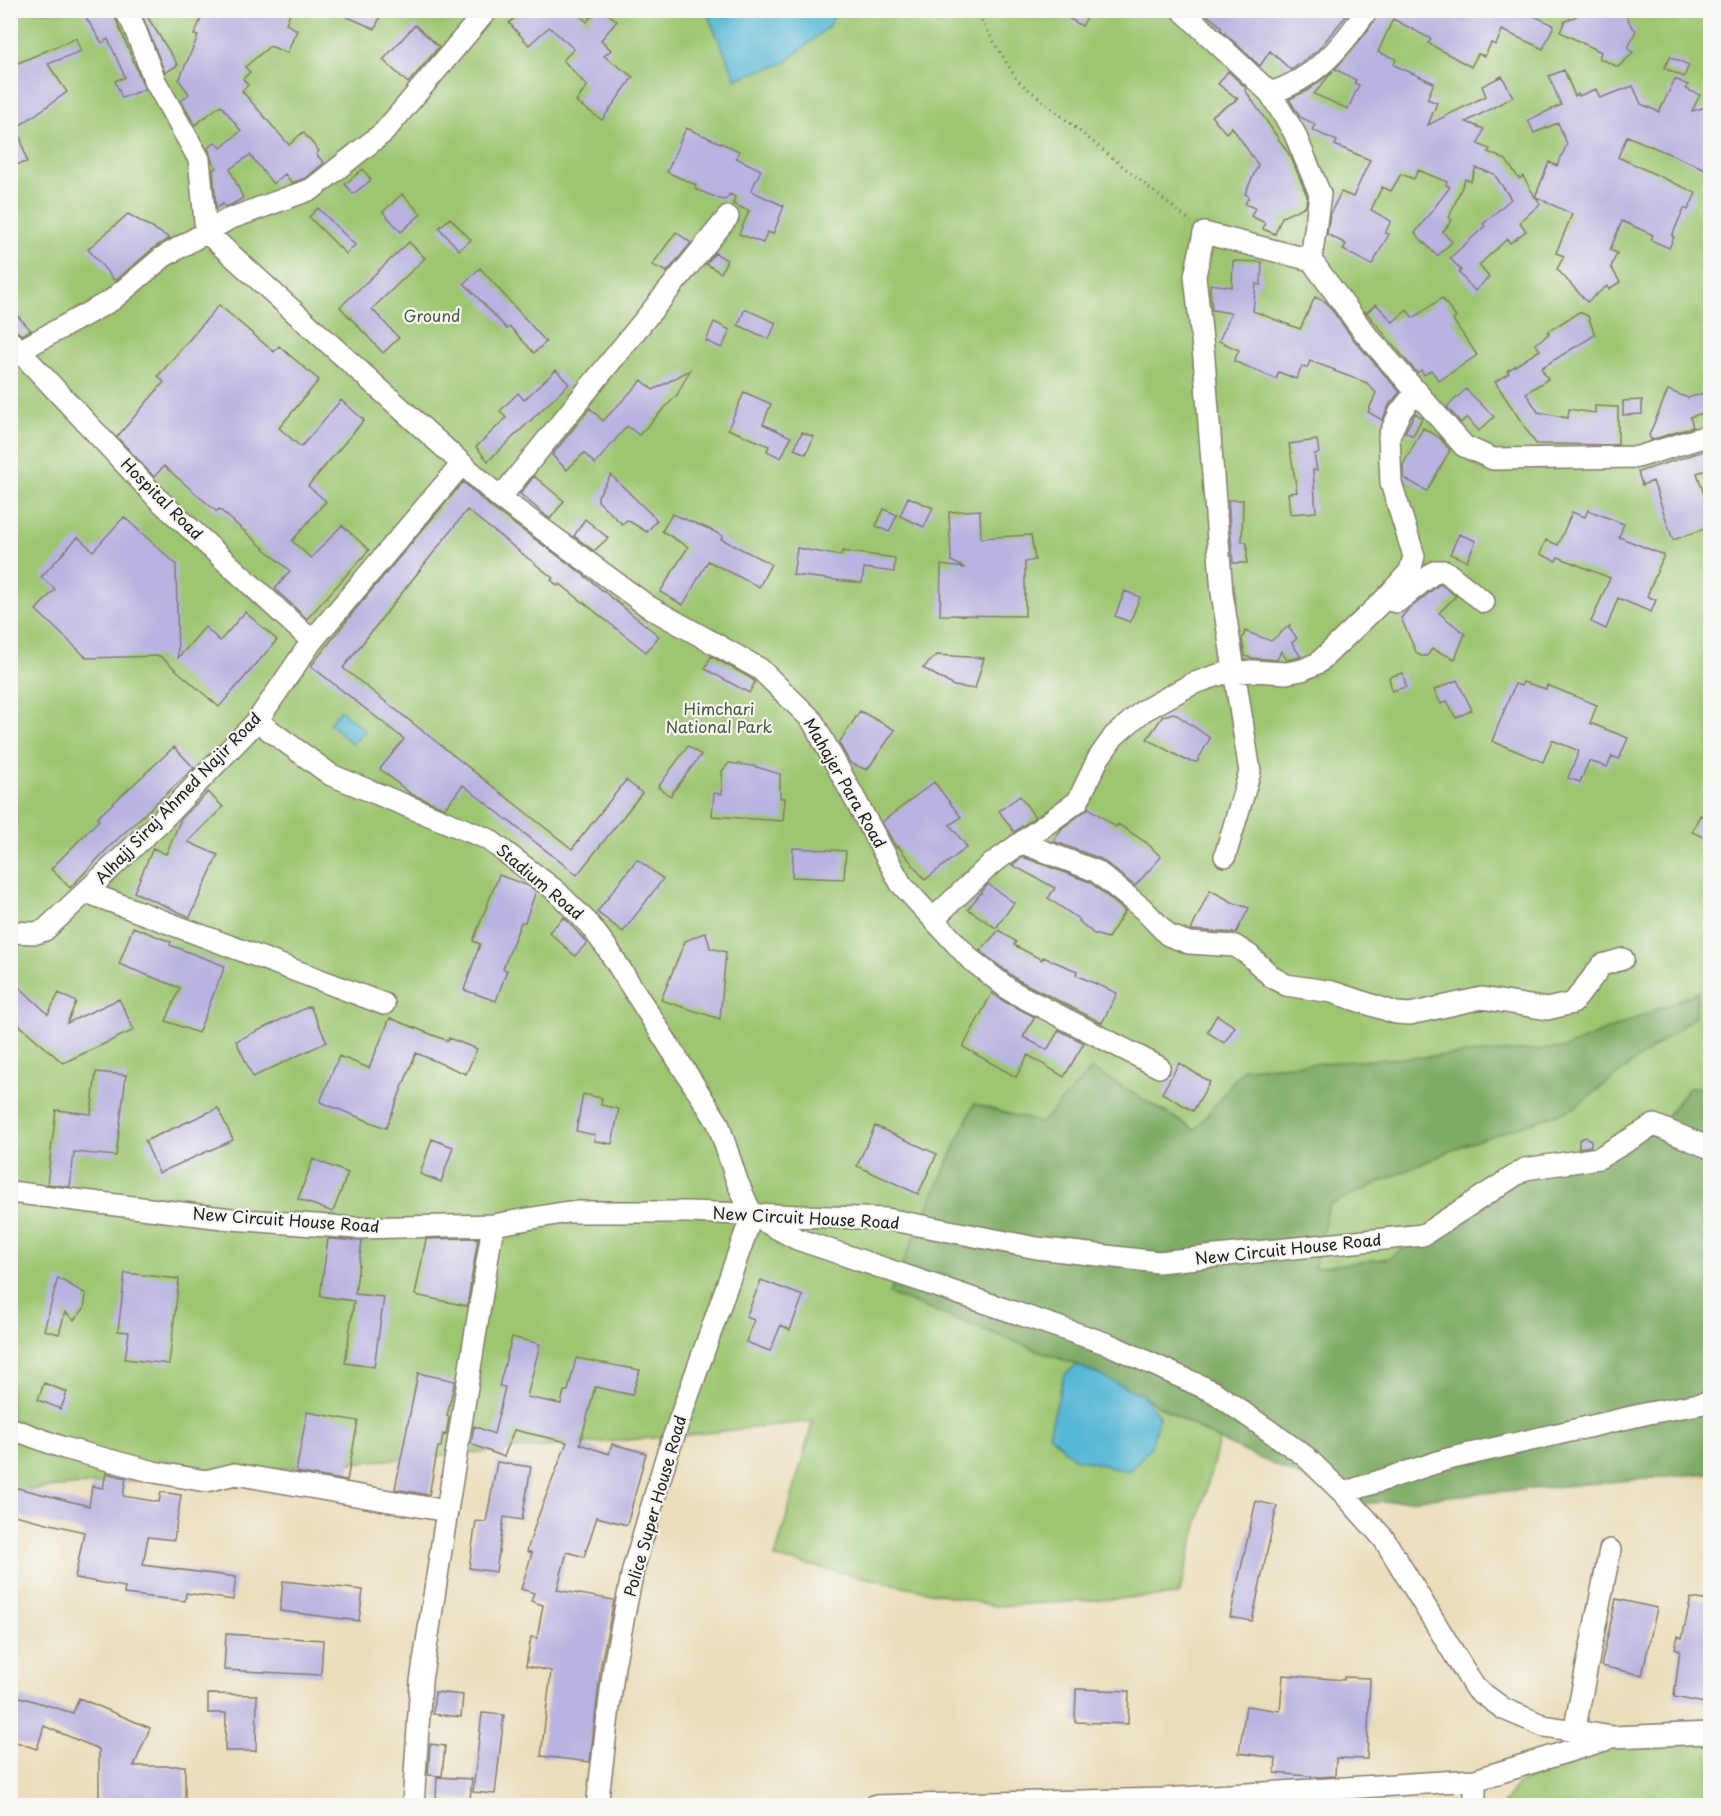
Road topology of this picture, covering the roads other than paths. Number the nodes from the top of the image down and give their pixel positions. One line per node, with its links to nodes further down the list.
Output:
1 (125, 10): 7 (street)
2 (487, 10): 7 (street)
3 (1182, 10): 5 (street)
4 (1367, 10): 5 (street)
5 (1270, 93): 8 (street)
6 (728, 217): 13 (street)
7 (207, 232): 9 (street); 12 (street, Mahajer Para Road)
8 (1311, 260): 10 (street); 17 (street)
9 (13, 350): 16 (street, Hospital Road)
10 (1417, 391): 11 (street); 14 (street)
11 (1710, 435)
12 (462, 464): 13 (street, Mahajer Para Road); 16 (street, Alhajj Siraj Ahmed Najir Road)
13 (500, 498): 22 (street, Mahajer Para Road)
14 (1386, 598): 15 (street); 17 (street)
15 (1484, 602)
16 (312, 641): 18 (street, Alhajj Siraj Ahmed Najir Road)
17 (1234, 671): 19 (street); 20 (street)
18 (257, 721): 21 (street, Alhajj Siraj Ahmed Najir Road); 29 (street, Stadium Road)
19 (1023, 841): 22 (street); 24 (street)
20 (1225, 856)
21 (86, 892): 23 (street, Alhajj Siraj Ahmed Najir Road); 25 (street)
22 (933, 919): 26 (street, Mahajer Para Road)
23 (10, 932)
24 (1623, 959)
25 (384, 1004)
26 (1160, 1067)
27 (1710, 1148): 29 (street, New Circuit House Road)
28 (10, 1192): 30 (street, New Circuit House Road)
29 (752, 1215): 30 (street, New Circuit House Road); 33 (street); 41 (street, Police Super House Road)
30 (492, 1225): 34 (street)
31 (1710, 1402): 33 (street)
32 (10, 1428): 34 (street)
33 (1343, 1493): 36 (street)
34 (447, 1511): 40 (street)
35 (1610, 1550): 36 (street)
36 (1574, 1732): 38 (street)
37 (1710, 1732): 38 (street)
38 (1613, 1737): 39 (street)
39 (1475, 1780): 42 (street); 43 (street)
40 (413, 1806)
41 (597, 1806)
42 (874, 1806)
43 (1475, 1806)

